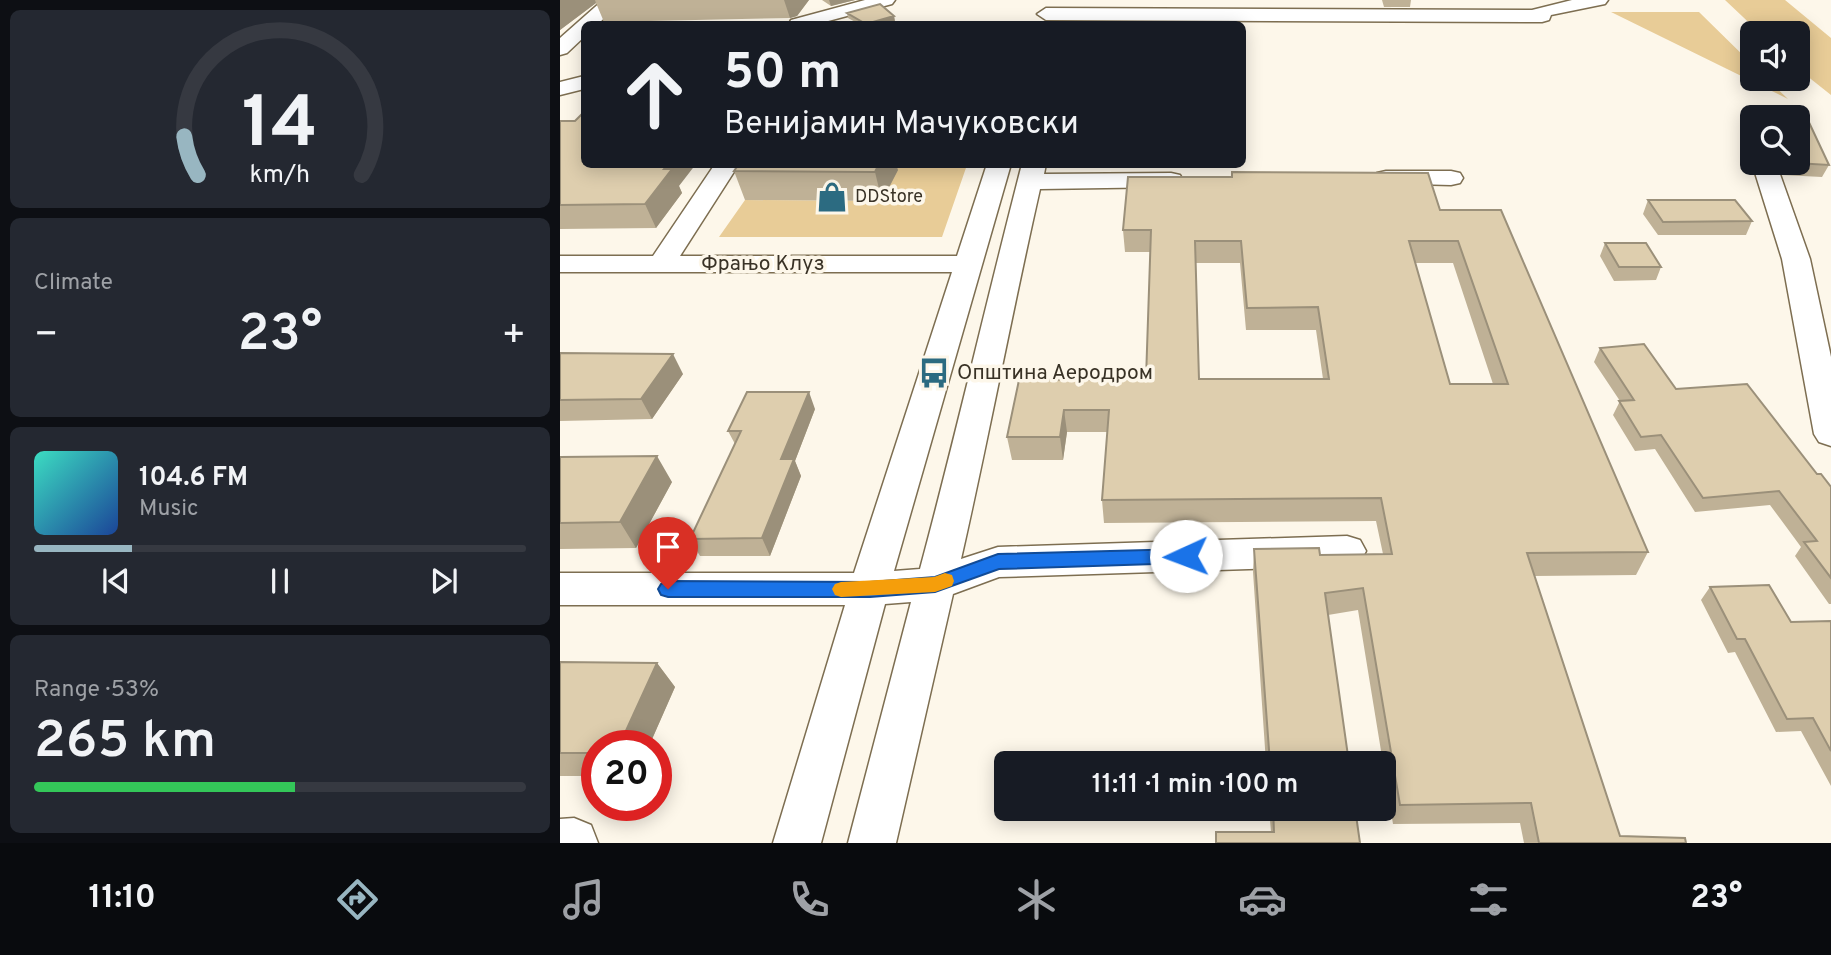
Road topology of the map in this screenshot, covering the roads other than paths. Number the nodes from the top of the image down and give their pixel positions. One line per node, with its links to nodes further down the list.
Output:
1 (614, 0): 10 (street)
2 (1102, 0): 9 (street)
3 (1599, 0): 5 (street)
4 (890, 4): 11 (street)
5 (1535, 6): 6 (street)
6 (1361, 7): 9 (street)
7 (1047, 13): 8 (street)
8 (1074, 13): 9 (street)
9 (1166, 14): 12 (street)
10 (591, 21)
11 (815, 21)
12 (1126, 21)
13 (581, 30): 14 (street)
14 (560, 48)
15 (581, 83): 16 (street)
16 (560, 89)
17 (724, 168): 25 (street)
18 (998, 168): 26 (street)
19 (1032, 173): 23 (street); 29 (street)
20 (1768, 175): 27 (street)
21 (1356, 178): 22 (street)
22 (1451, 178)
23 (1193, 180)
24 (560, 264): 25 (street, Фрањо Клуз)
25 (661, 264): 26 (street, Фрањо Клуз)
26 (967, 264): 31 (street)
27 (1831, 434)
28 (1347, 551): 29 (street)
29 (935, 584): 31 (street); 35 (street)
30 (560, 589): 31 (street)
31 (870, 589): 34 (street)
32 (575, 842): 33 (street)
33 (560, 843)
34 (797, 843)
35 (872, 843)

